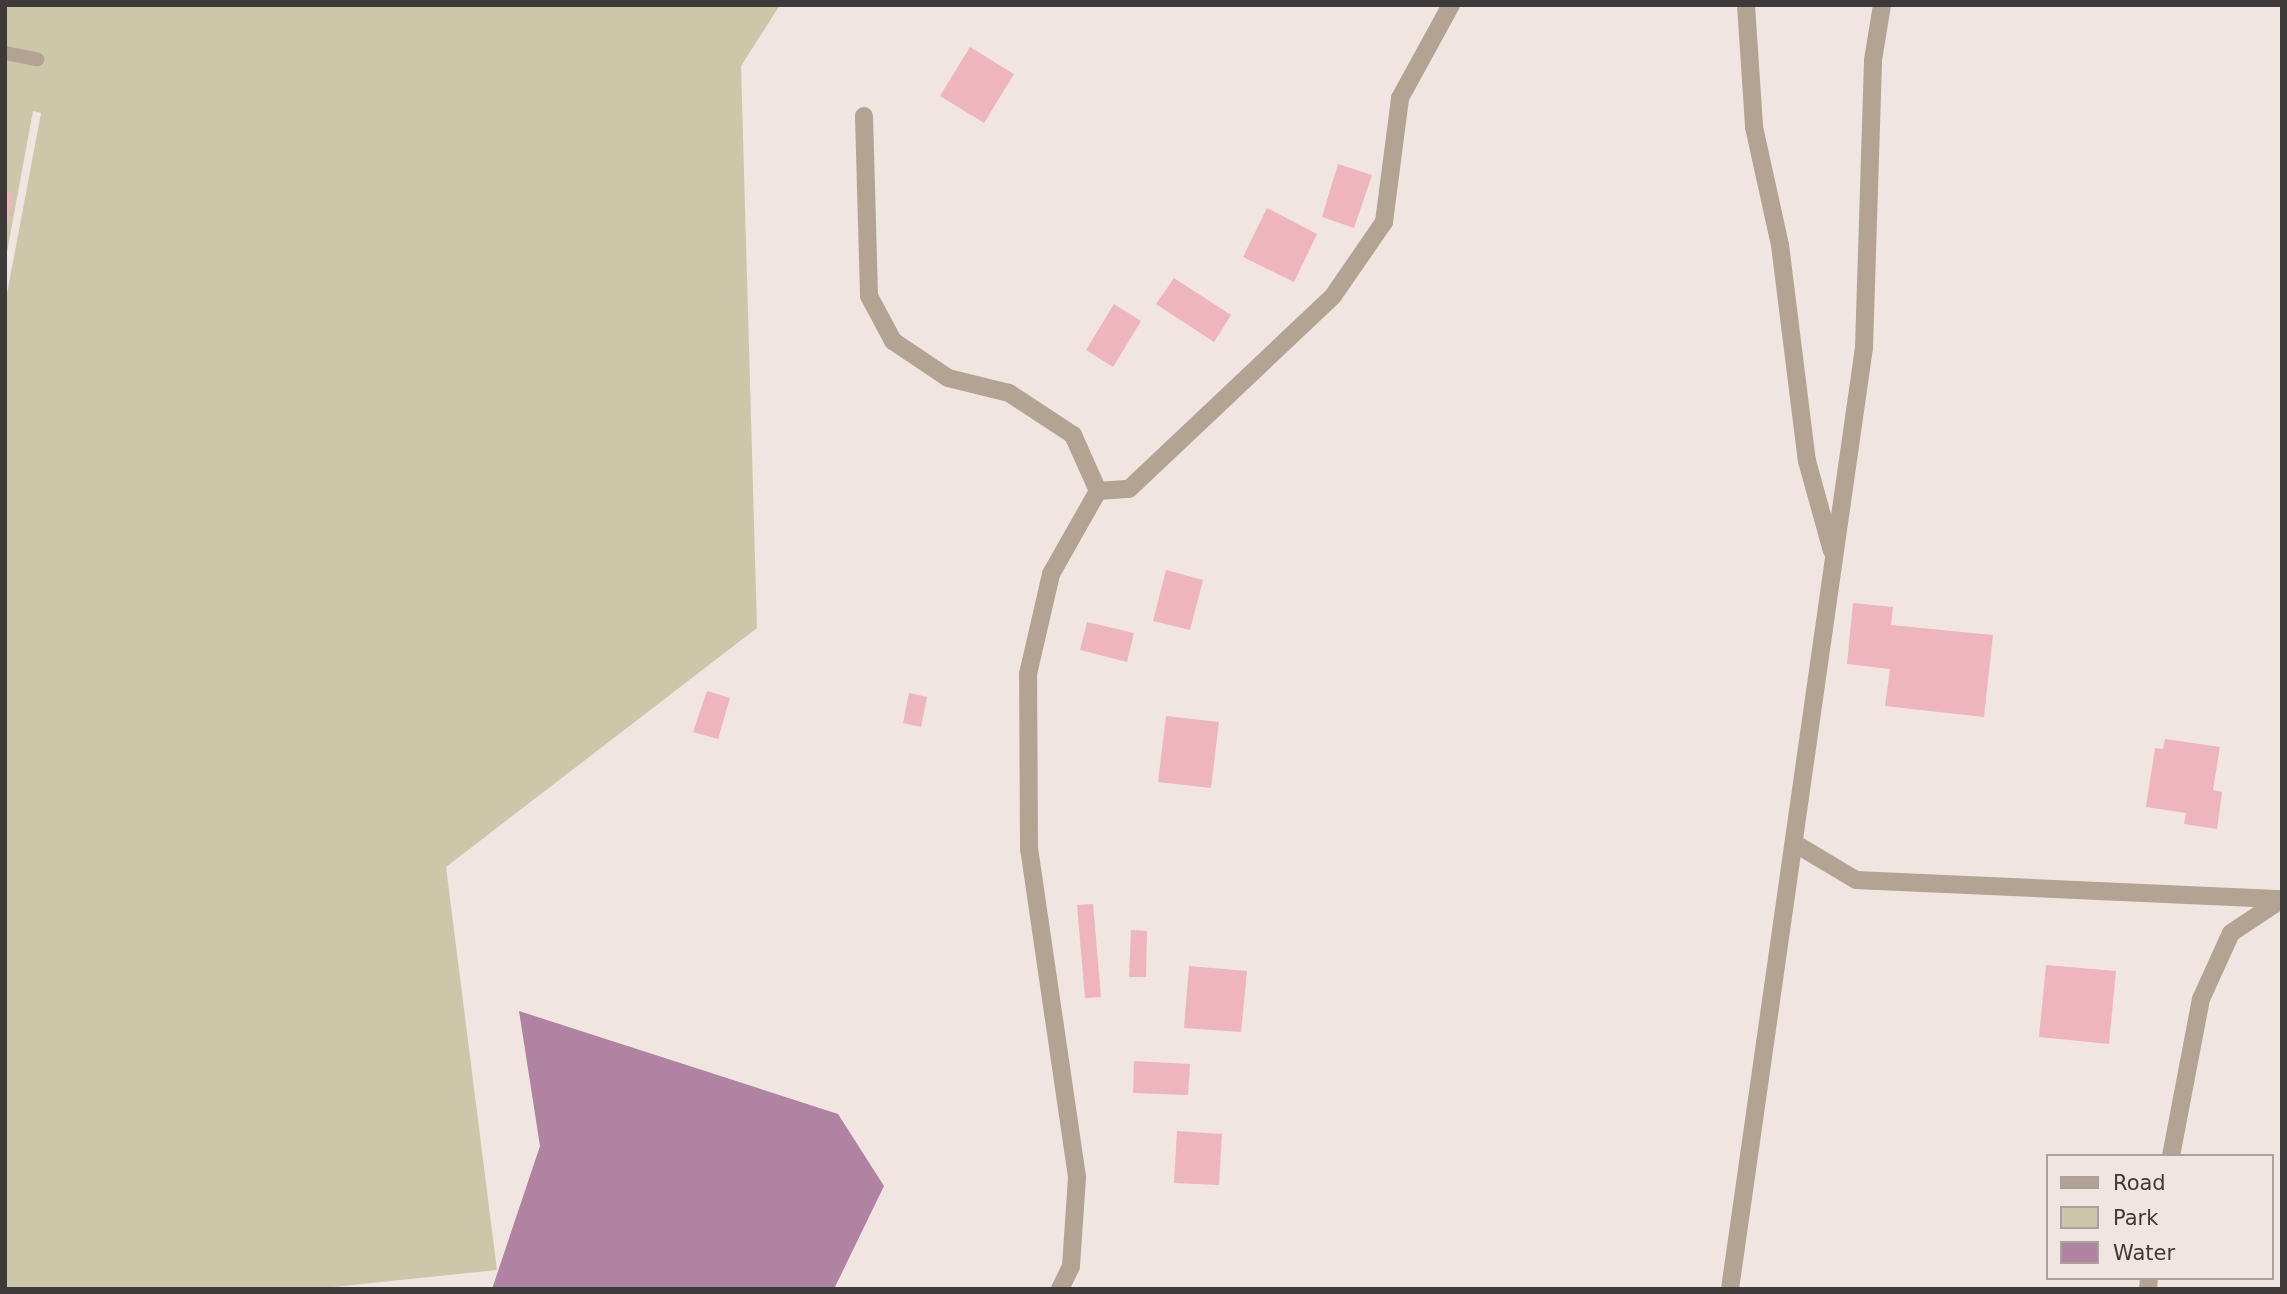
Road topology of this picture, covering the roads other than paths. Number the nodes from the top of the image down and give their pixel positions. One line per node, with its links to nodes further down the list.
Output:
1 (1451, 5): 7 (street)
2 (1746, 5): 8 (street)
3 (1882, 5): 8 (street)
4 (5, 53): 5 (lane)
5 (37, 60)
6 (864, 116): 7 (street)
7 (1098, 491): 12 (street)
8 (1834, 558): 9 (street)
9 (1794, 843): 10 (street); 13 (street)
10 (2282, 899): 11 (street)
11 (2171, 1154)
12 (1060, 1289)
13 (1730, 1289)

